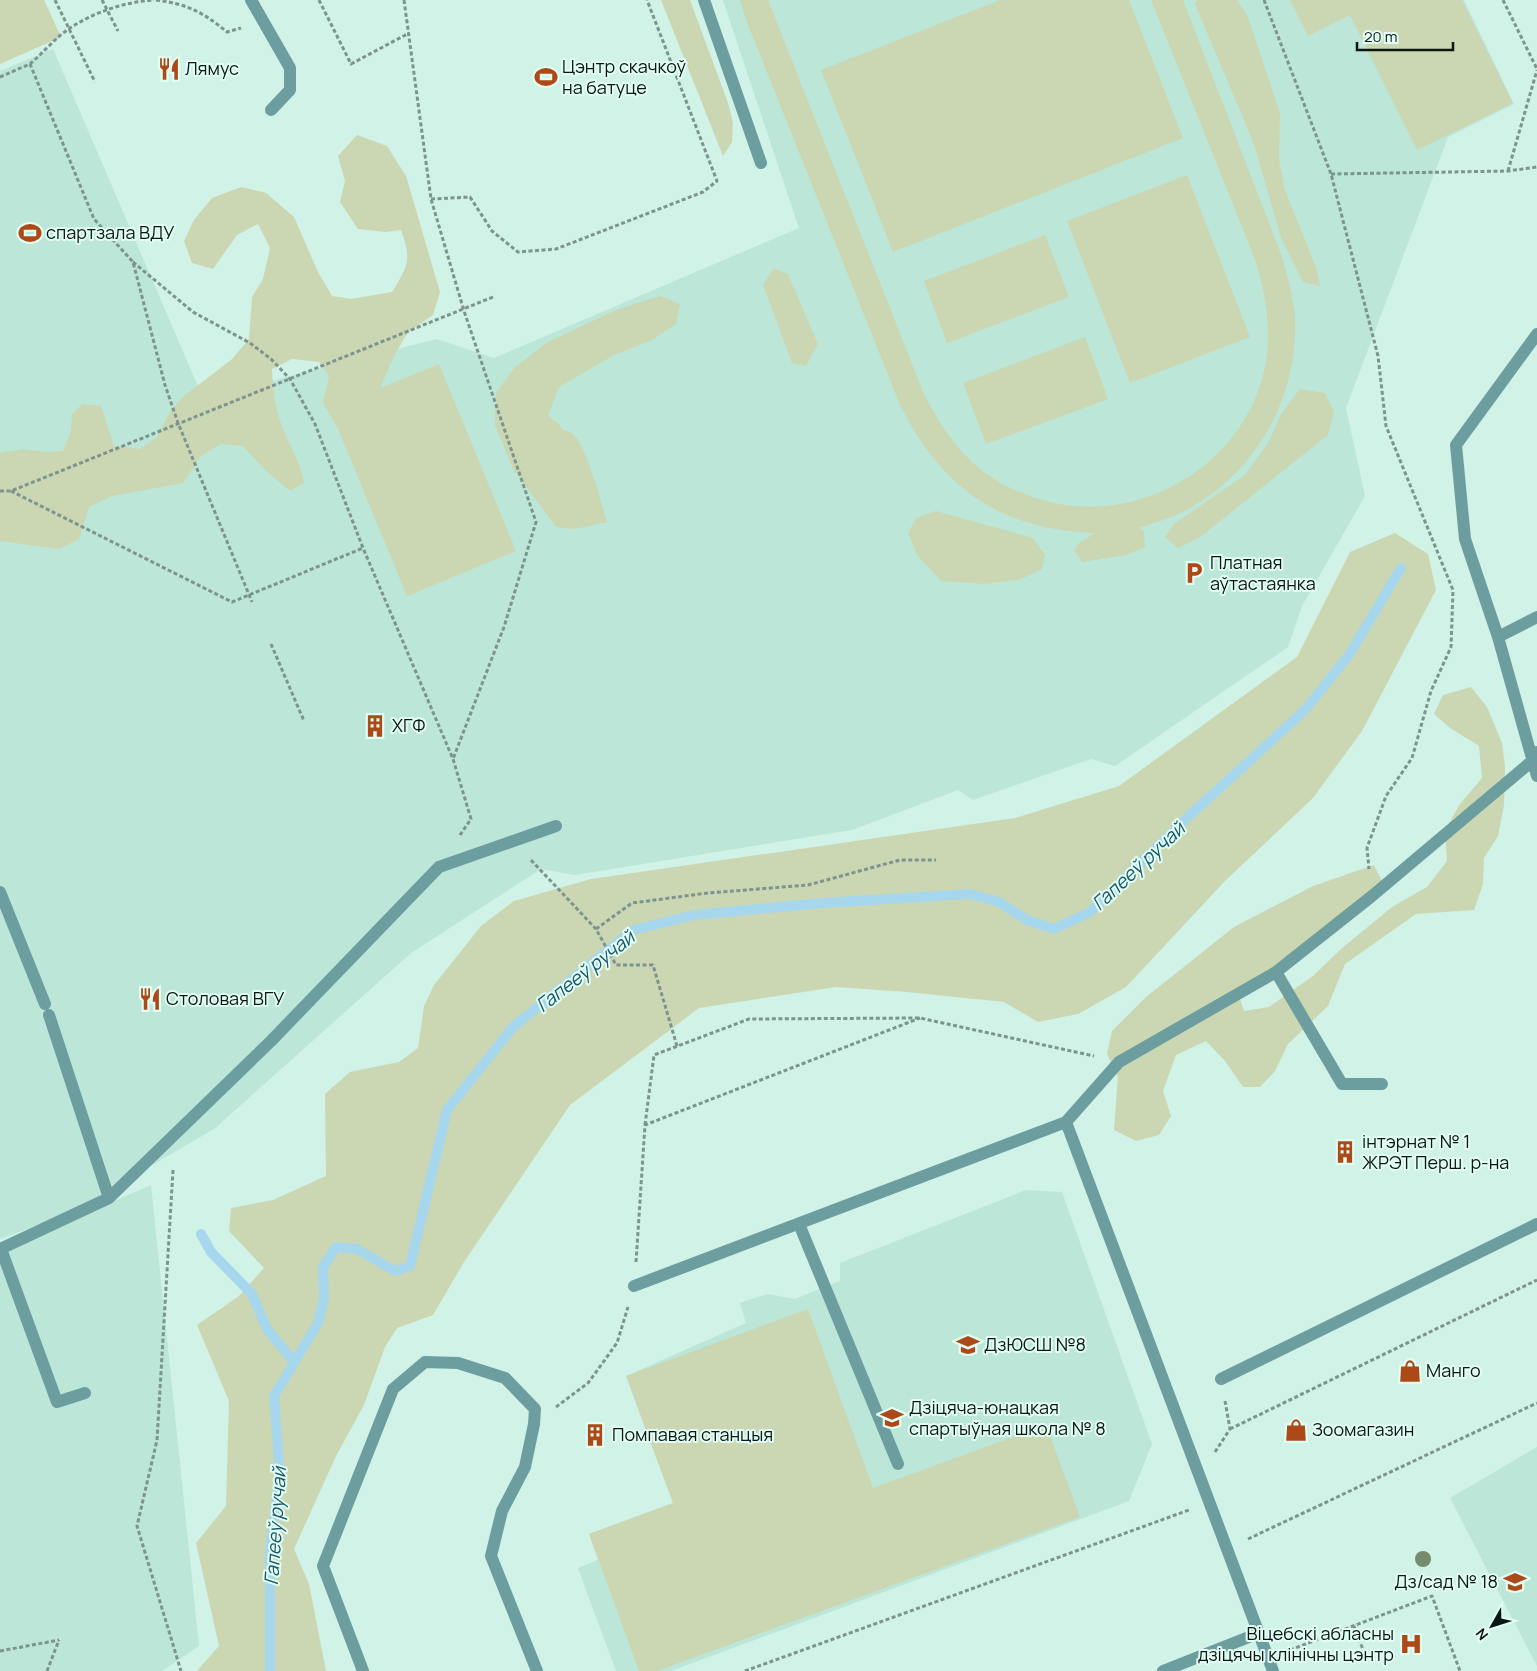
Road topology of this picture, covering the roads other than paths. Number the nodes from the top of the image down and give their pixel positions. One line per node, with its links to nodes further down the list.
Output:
1 (251, 0): 3 (lane)
2 (704, 0): 4 (lane)
3 (271, 110)
4 (761, 163)
5 (1537, 334): 7 (lane)
6 (1537, 617): 7 (lane)
7 (1498, 637): 8 (lane)
8 (1534, 757): 9 (lane); 12 (lane)
9 (1537, 776)
10 (556, 826): 15 (lane)
11 (0, 892): 15 (lane)
12 (1276, 972): 13 (lane); 14 (lane)
13 (1382, 1084)
14 (1066, 1122): 16 (lane); 23 (lane)
15 (110, 1198): 18 (lane)
16 (799, 1224): 19 (lane); 22 (lane)
17 (1537, 1224): 20 (lane)
18 (0, 1249): 21 (lane)
19 (634, 1286)
20 (1221, 1379)
21 (85, 1394)
22 (898, 1464)
23 (1259, 1633): 26 (lane); 27 (lane)
24 (363, 1671): 25 (lane)
25 (537, 1671)
26 (1163, 1671)
27 (1273, 1671)

